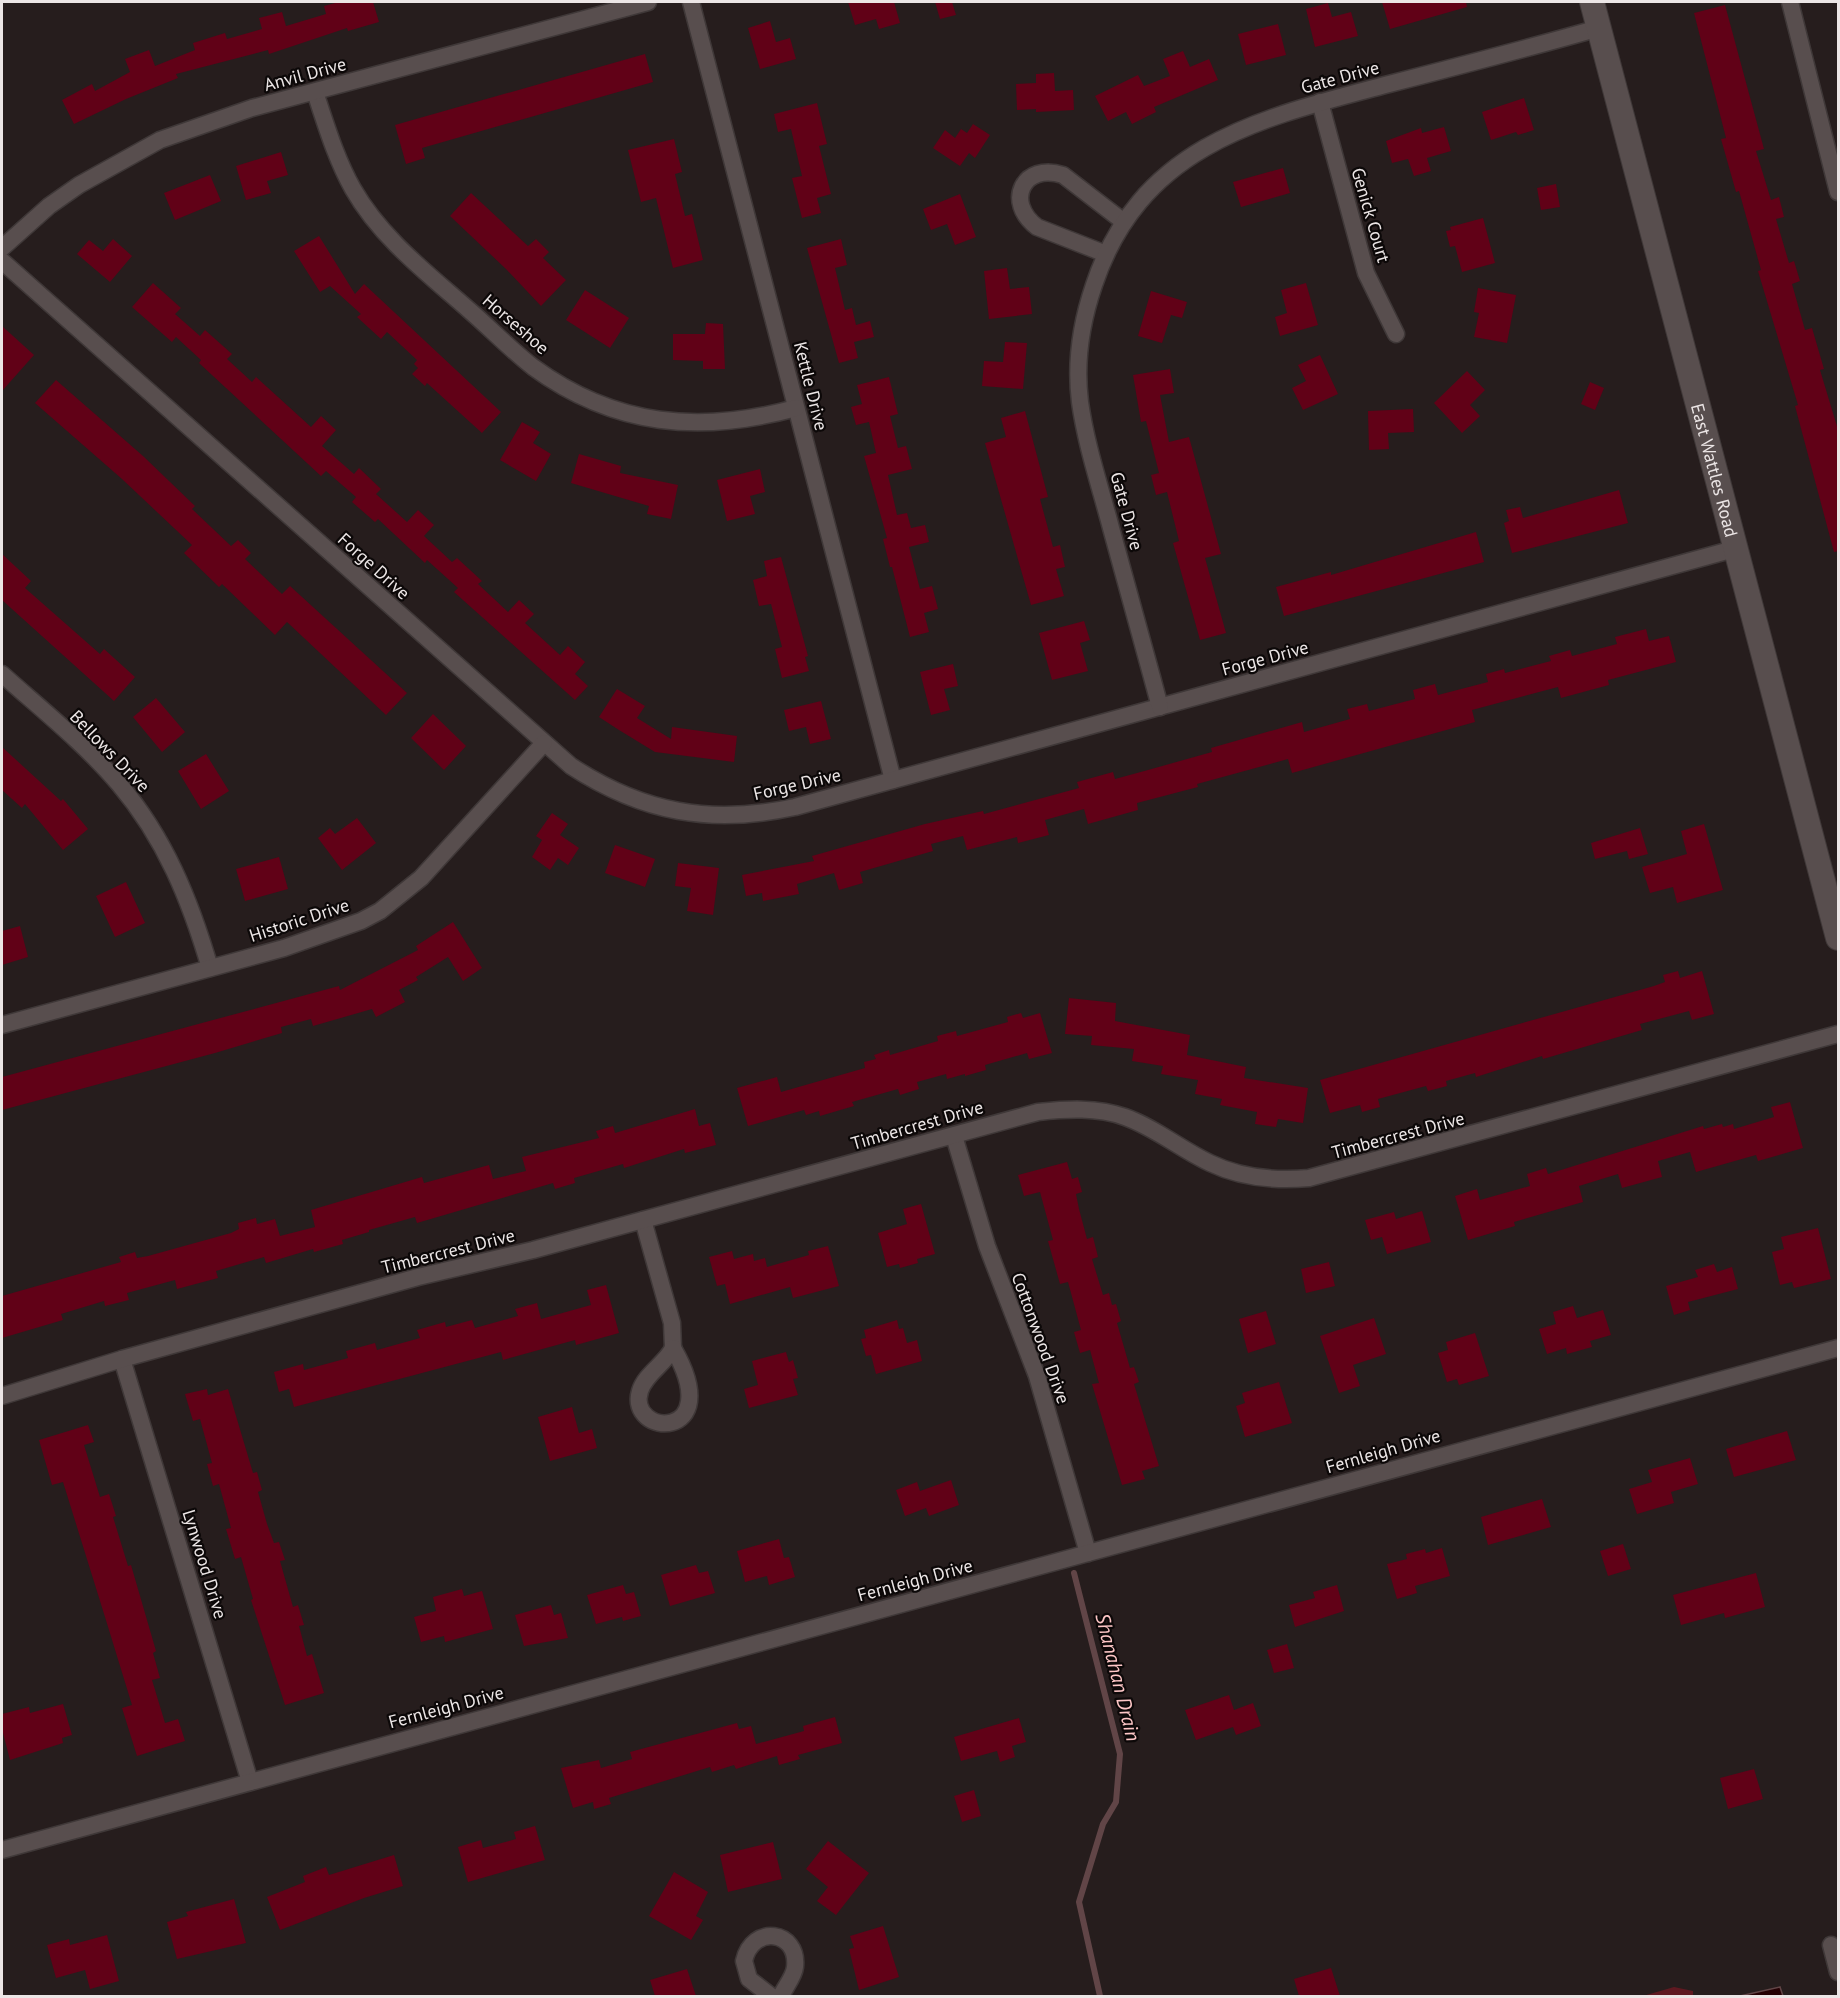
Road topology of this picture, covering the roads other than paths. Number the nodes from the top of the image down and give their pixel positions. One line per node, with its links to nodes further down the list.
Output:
1 (648, 2): 6 (street, Anvil Drive)
2 (691, 2): 14 (street, Kettle Drive)
3 (1592, 2): 5 (main road, East Wattles Road)
4 (1790, 2): 8 (street)
5 (1599, 28): 7 (street, Gate Drive); 15 (main road, East Wattles Road)
6 (315, 92): 10 (street, Anvil Drive); 14 (street, Horseshoe)
7 (1320, 102): 9 (street, Gate Drive); 13 (street, Genick Court)
8 (1839, 192)
9 (1124, 222): 11 (street, Gate Drive); 11 (street)
10 (2, 248)
11 (1106, 254): 17 (street, Gate Drive)
12 (2, 261): 18 (street, Forge Drive)
13 (1396, 334)
14 (796, 408): 19 (street, Kettle Drive)
15 (1734, 549): 17 (street, Forge Drive); 20 (main road, East Wattles Road)
16 (2, 676): 21 (street, Bellows Drive)
17 (1160, 707): 19 (street, Forge Drive)
18 (544, 743): 19 (street, Forge Drive); 21 (street, Historic Drive)
19 (892, 780)
20 (1839, 938)
21 (210, 968): 22 (street, Historic Drive)
22 (2, 1025)
23 (1839, 1034): 24 (street, Timbercrest Drive)
24 (954, 1136): 25 (street, Timbercrest Drive); 30 (street, Cottonwood Drive)
25 (643, 1220): 26 (street); 28 (street, Timbercrest Drive)
26 (674, 1348)
27 (1839, 1348): 30 (street, Fernleigh Drive)
28 (122, 1359): 29 (street, Timbercrest Drive); 31 (street, Lynwood Drive)
29 (2, 1396)
30 (1088, 1554): 31 (street, Fernleigh Drive)
31 (250, 1782): 32 (street, Fernleigh Drive)
32 (2, 1850)
33 (1831, 1946): 34 (street)
34 (1839, 1972)
35 (771, 1996): 36 (street)
36 (781, 1996)

